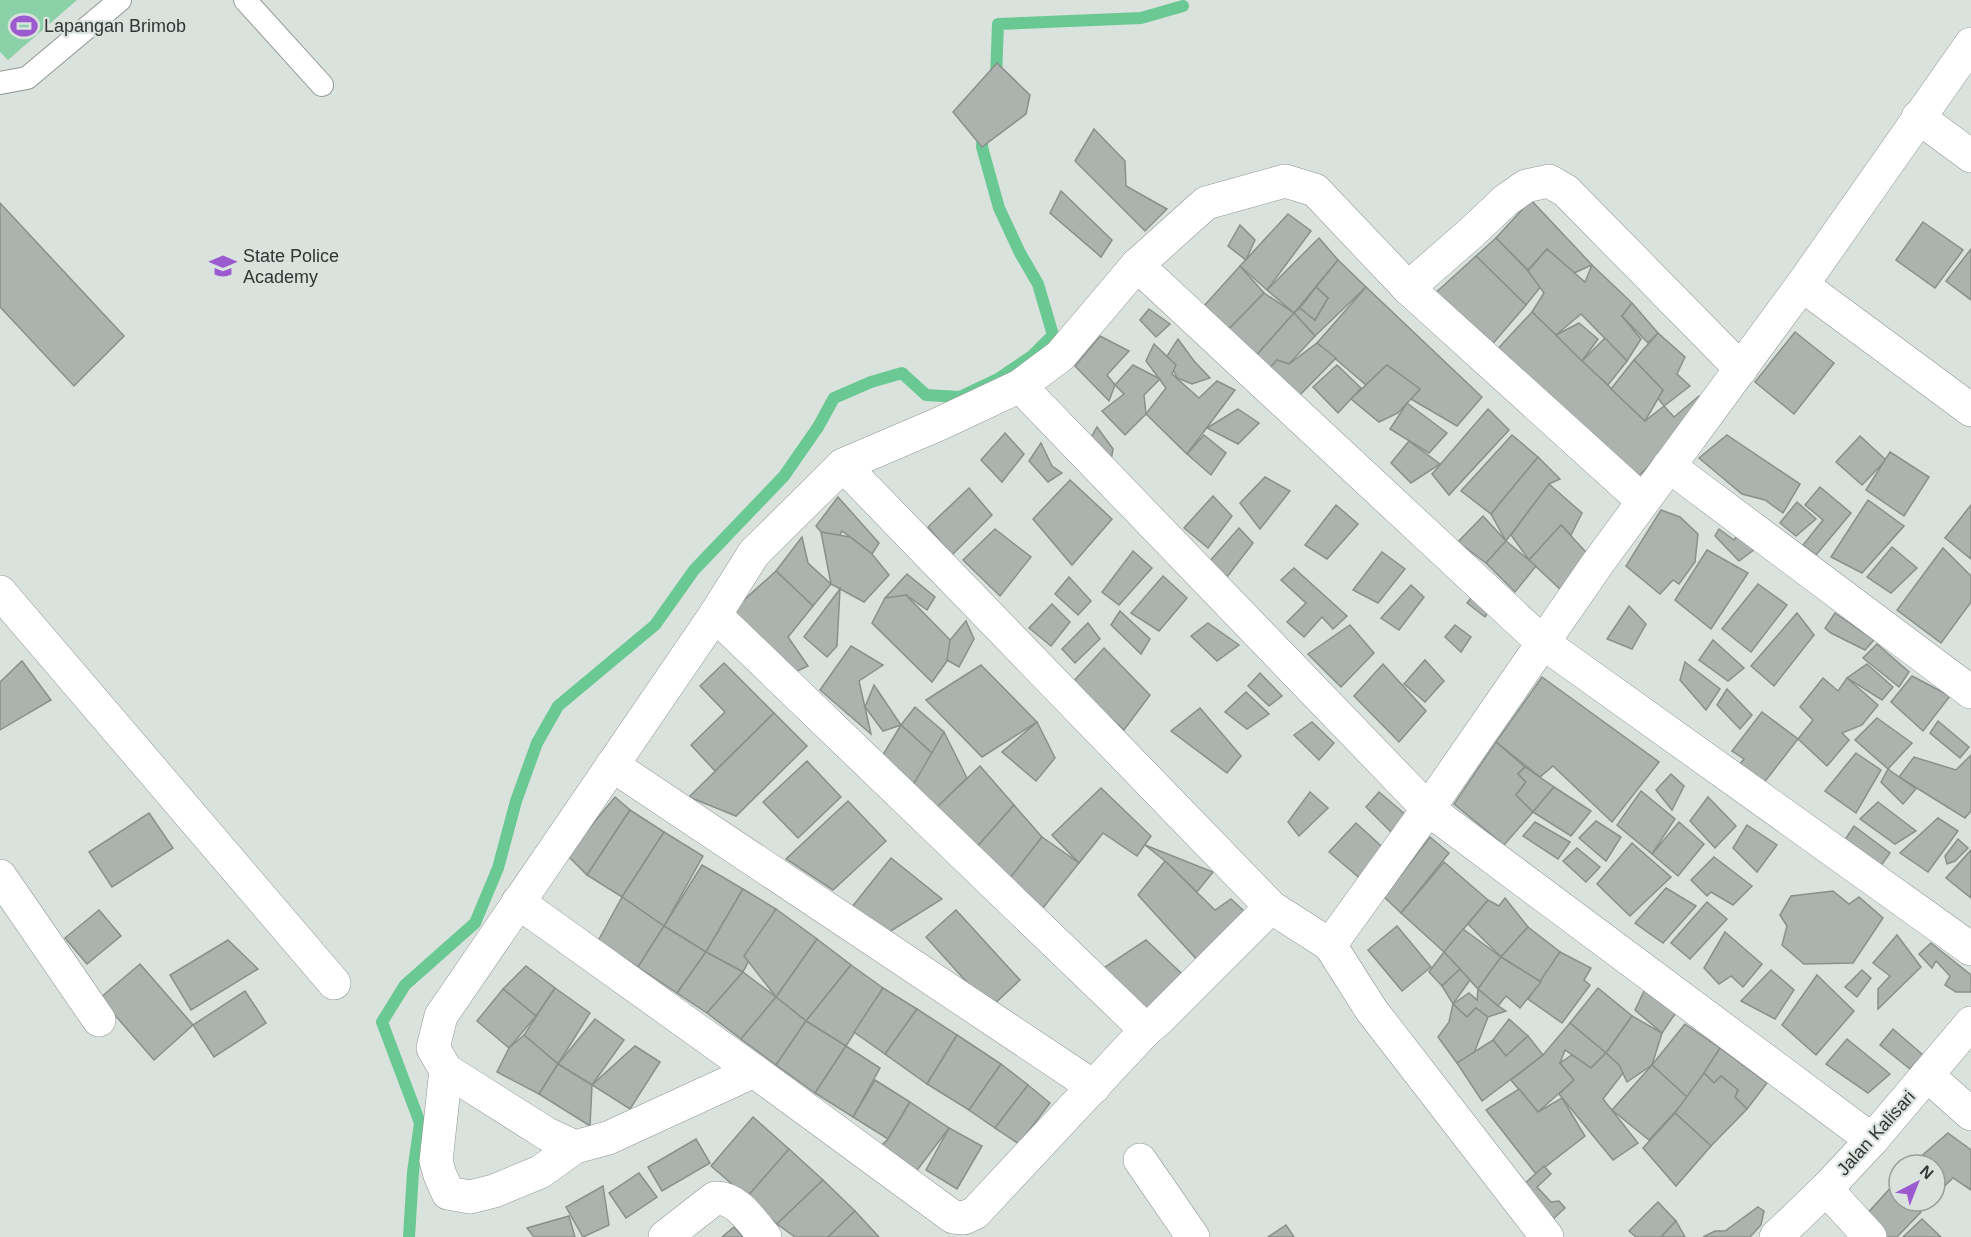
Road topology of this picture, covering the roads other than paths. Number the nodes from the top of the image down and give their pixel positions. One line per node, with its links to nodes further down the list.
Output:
1 (120, 0): 4 (lane)
2 (245, 0): 5 (lane)
3 (1971, 44): 6 (street)
4 (0, 83)
5 (322, 85)
6 (1918, 117): 7 (street); 9 (street)
7 (1971, 156)
8 (1137, 265): 10 (street); 12 (street); 19 (street)
9 (1802, 285): 11 (street); 13 (street)
10 (1408, 288): 11 (street); 16 (street)
11 (1741, 369): 15 (street)
12 (1020, 386): 14 (street); 22 (street)
13 (1971, 410)
14 (843, 465): 18 (street); 25 (street)
15 (1669, 466): 16 (street); 20 (street)
16 (1643, 501): 19 (street)
17 (0, 592): 28 (street)
18 (715, 615): 21 (street); 31 (street)
19 (1542, 642): 22 (street); 27 (street)
20 (1971, 692)
21 (612, 765): 24 (street); 35 (street)
22 (1428, 809): 26 (street); 37 (street)
23 (0, 876): 29 (street)
24 (518, 902): 32 (street); 33 (street)
25 (1271, 907): 26 (street); 31 (street)
26 (1330, 945): 44 (street)
27 (1971, 949)
28 (334, 982)
29 (99, 1020)
30 (1971, 1023): 34 (street, Jalan Kalisari)
31 (1146, 1030): 35 (street)
32 (446, 1070): 38 (street); 38 (street)
33 (754, 1071): 35 (street); 38 (street)
34 (1927, 1075): 36 (street); 37 (street, Jalan Kalisari)
35 (1094, 1087)
36 (1971, 1114)
37 (1872, 1140): 40 (street, Jalan Kalisari)
38 (575, 1147)
39 (1140, 1160): 43 (street)
40 (1826, 1189): 45 (street, Jalan Kalisari); 46 (street)
41 (665, 1237): 42 (street)
42 (765, 1237)
43 (1193, 1237)
44 (1547, 1237)
45 (1776, 1237)
46 (1870, 1237)

